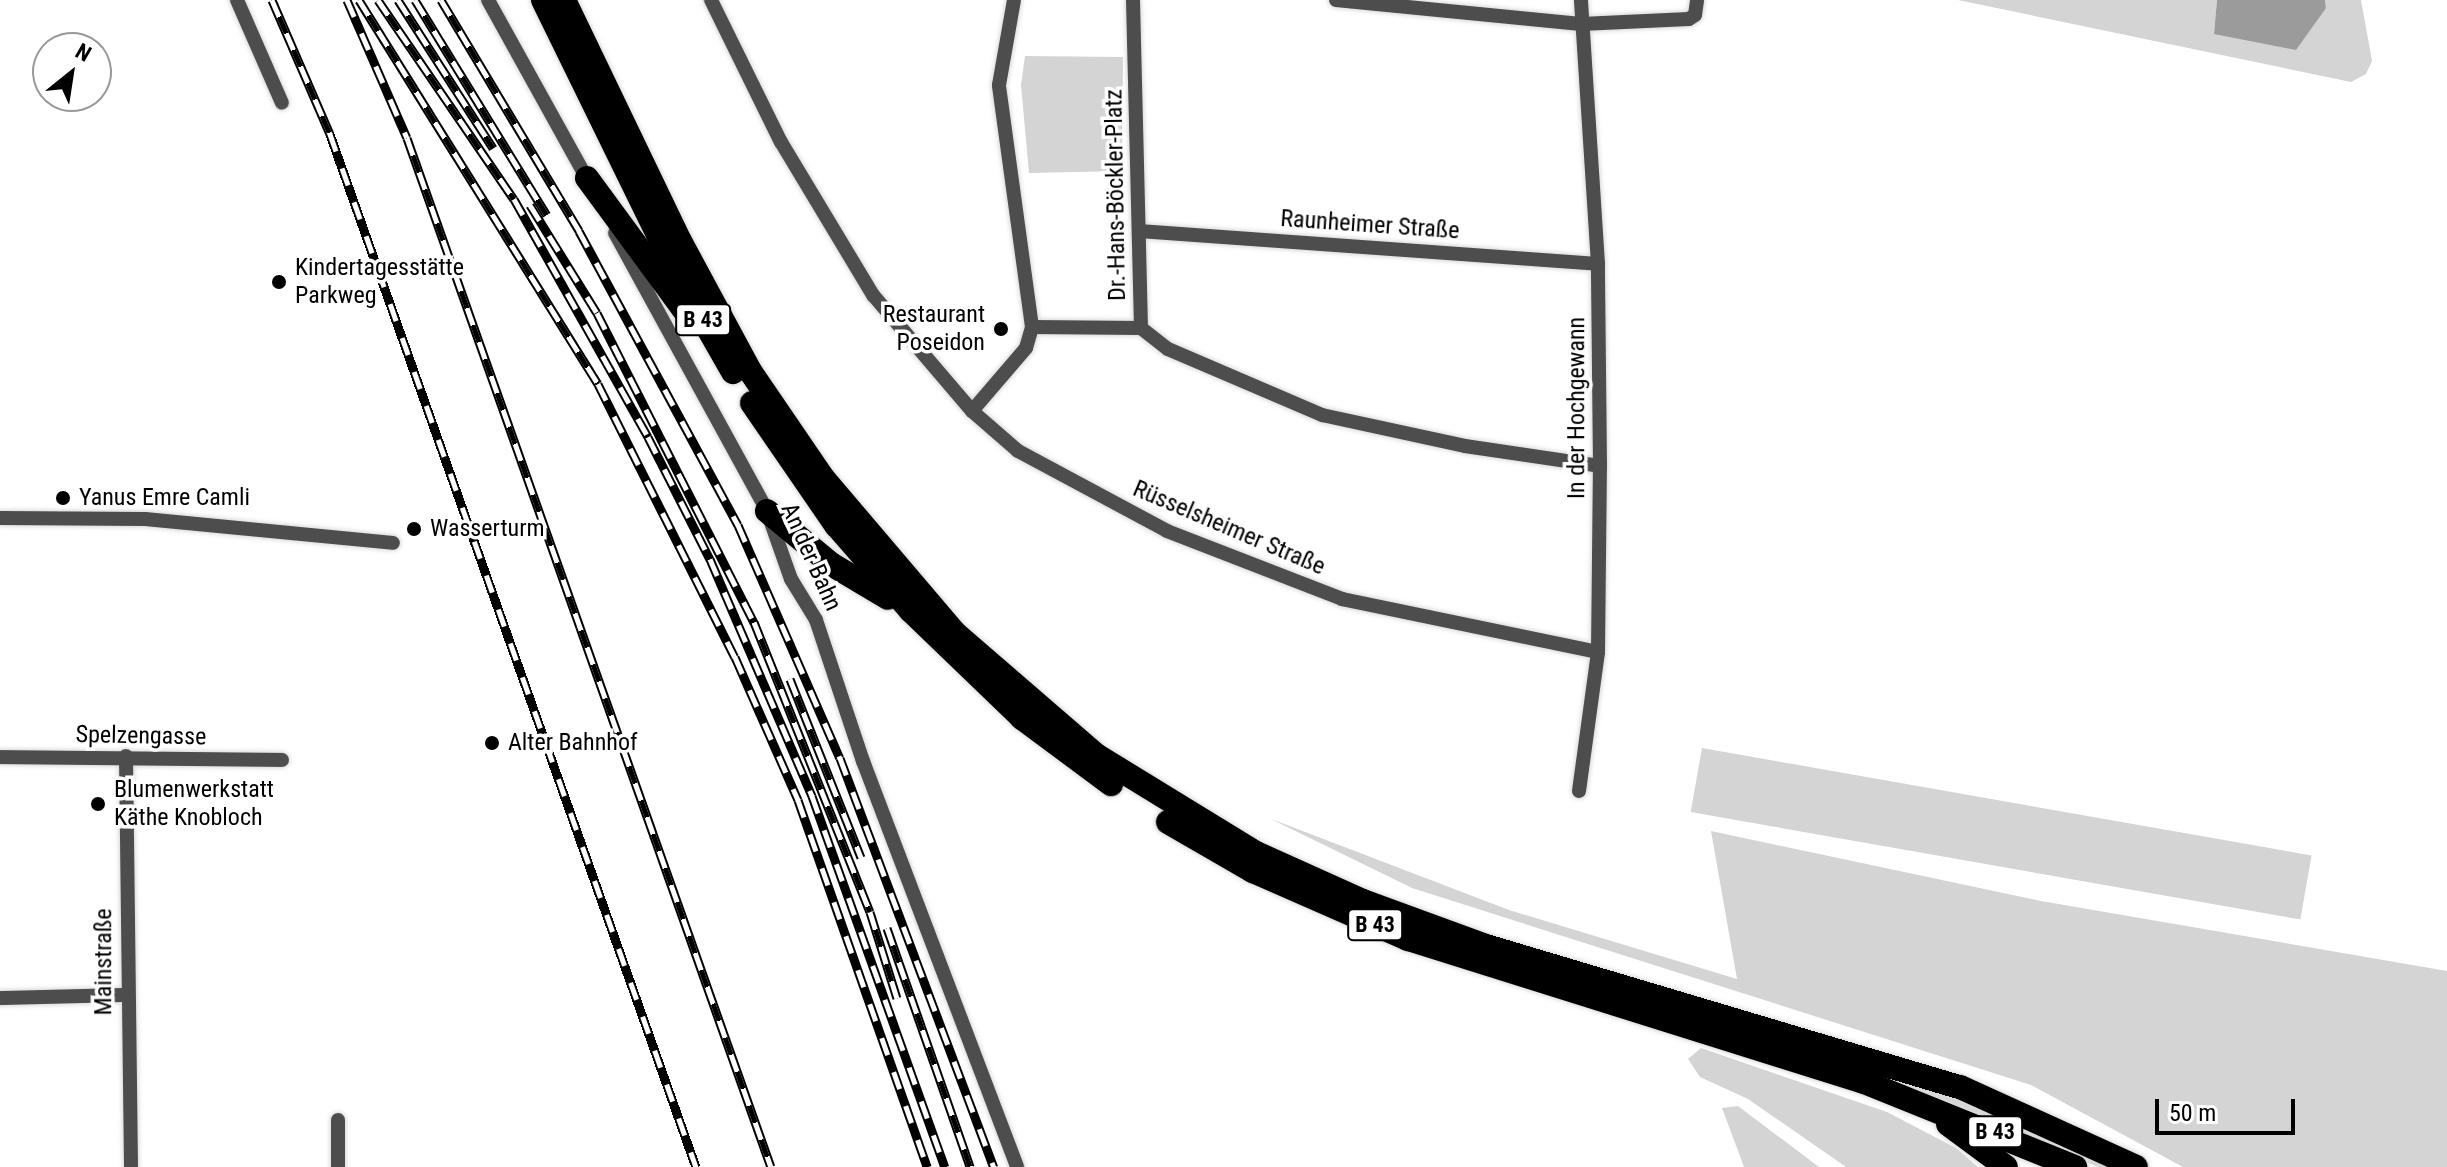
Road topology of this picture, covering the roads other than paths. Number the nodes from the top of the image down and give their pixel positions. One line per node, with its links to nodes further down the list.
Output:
1 (237, 0): 12 (street)
2 (488, 0): 13 (street, An der Bahn)
3 (543, 0): 18 (highway, B 43)
4 (564, 0): 39 (highway, B 43)
5 (711, 0): 19 (street, Rüsselsheimer Straße)
6 (1014, 0): 16 (street)
7 (1133, 0): 14 (street, Dr.-Hans-Böckler-Platz)
8 (1336, 0): 11 (street)
9 (1581, 0): 11 (street, In der Hochgewann)
10 (1696, 7): 11 (street)
11 (1581, 24): 15 (street, In der Hochgewann)
12 (282, 103)
13 (587, 178): 18 (highway); 21 (street, An der Bahn)
14 (1139, 231): 15 (street, Raunheimer Straße); 17 (street, Dr.-Hans-Böckler-Platz)
15 (1598, 264): 20 (street, In der Hochgewann)
16 (1032, 327): 17 (street, Dr.-Hans-Böckler-Platz); 19 (street)
17 (1141, 328): 20 (street)
18 (725, 358): 24 (highway, B 43)
19 (972, 411): 25 (street, Rüsselsheimer Straße)
20 (1600, 466): 25 (street, In der Hochgewann)
21 (767, 511): 24 (highway); 36 (street, An der Bahn)
22 (0, 518): 23 (street)
23 (393, 543)
24 (911, 611): 32 (highway, B 43)
25 (1598, 652): 29 (street, In der Hochgewann)
26 (126, 756): 27 (street, Spelzengasse); 28 (street, Spelzengasse); 30 (street, Mainstraße)
27 (0, 757)
28 (282, 760)
29 (1579, 791)
30 (126, 995): 31 (street); 34 (street, Mainstraße)
31 (0, 998)
32 (1913, 1099): 37 (highway); 38 (highway, B 43)
33 (338, 1120): 35 (street)
34 (131, 1167)
35 (338, 1167)
36 (1017, 1167)
37 (2006, 1167)
38 (2075, 1167)
39 (2136, 1167)

